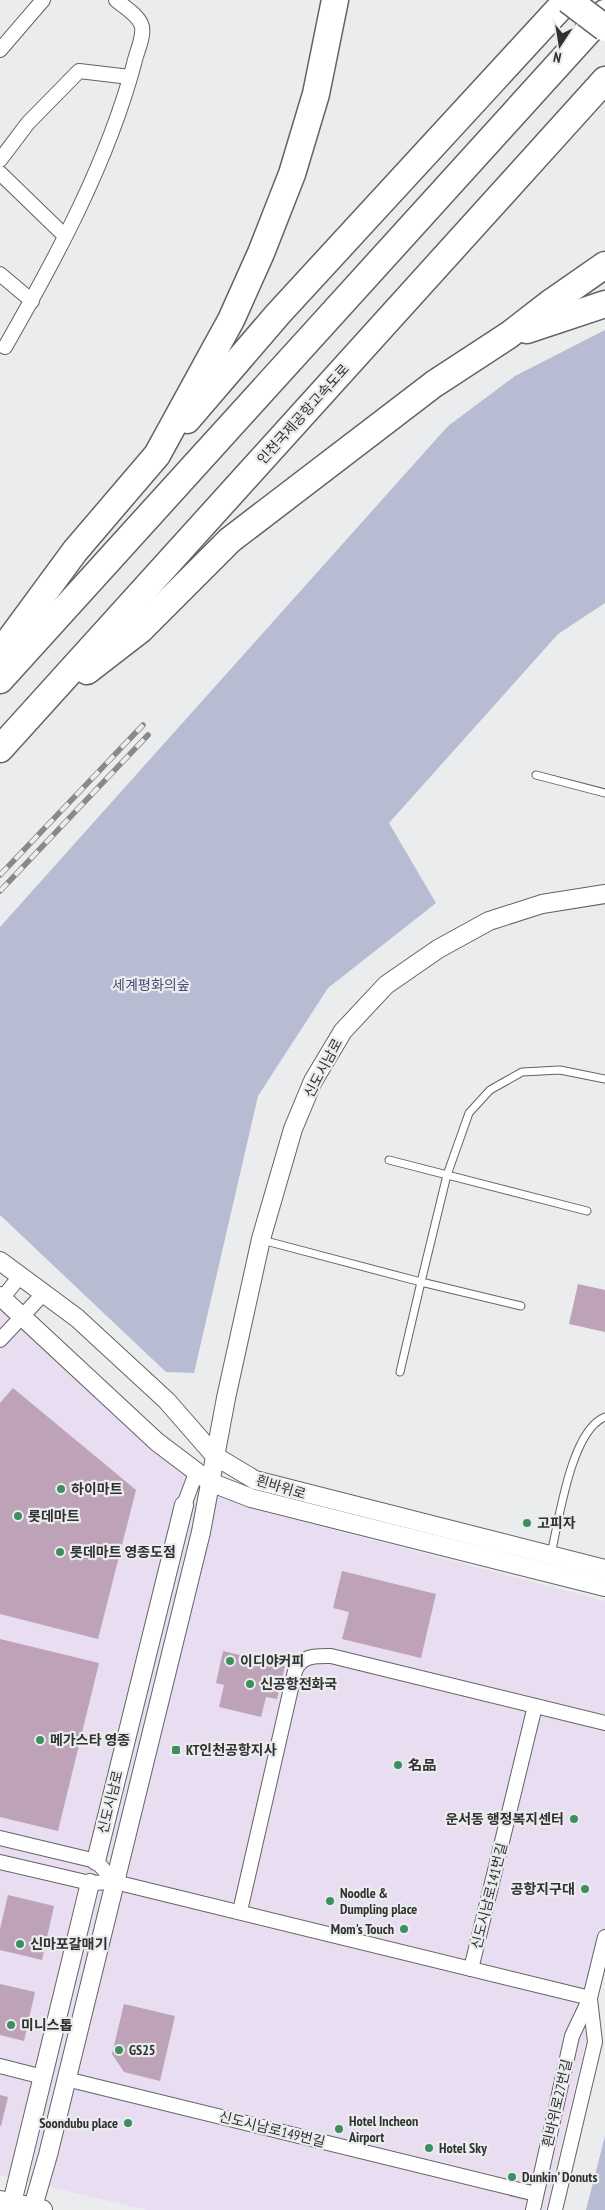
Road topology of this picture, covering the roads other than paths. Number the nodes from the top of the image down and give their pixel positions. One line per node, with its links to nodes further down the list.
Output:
1 (43, 0): 7 (street)
2 (116, 0): 8 (street)
3 (335, 0): 19 (highway)
4 (567, 0): 6 (highway, bridge); 19 (highway)
5 (605, 13): 21 (highway)
6 (605, 28)
7 (0, 50)
8 (130, 78): 10 (street); 12 (street)
9 (605, 80): 22 (highway, 인천국제공항고속도로)
10 (0, 160)
11 (0, 173): 12 (street)
12 (66, 236): 15 (street)
13 (605, 265): 17 (highway)
14 (0, 274): 15 (street)
15 (32, 301): 18 (street)
16 (605, 304): 17 (highway)
17 (510, 335): 22 (highway)
18 (5, 348)
19 (157, 455): 20 (highway)
20 (0, 654)
21 (0, 680)
22 (31, 715): 23 (highway, 인천국제공항고속도로)
23 (0, 749)
24 (536, 775): 25 (lane)
25 (605, 793)
26 (605, 894): 31 (street, 신도시남로)
27 (605, 1080): 29 (lane)
28 (389, 1160): 29 (lane)
29 (447, 1175): 30 (lane); 34 (lane)
30 (587, 1211)
31 (261, 1240): 34 (lane); 42 (street, 신도시남로)
32 (0, 1261): 33 (street, 흰바위로)
33 (21, 1276): 35 (street, 흰바위로); 36 (street)
34 (421, 1282): 37 (lane); 40 (lane)
35 (44, 1292): 38 (street); 42 (street, 흰바위로)
36 (1, 1298): 38 (street, 흰바위로)
37 (521, 1306)
38 (22, 1316): 39 (street); 43 (street, 흰바위로)
39 (0, 1340)
40 (400, 1372)
41 (605, 1417): 45 (lane)
42 (211, 1452): 43 (street, 신도시남로); 45 (street, 흰바위로)
43 (203, 1478): 44 (street, 신도시남로); 47 (street, 흰바위로); 53 (street, 신도시남로)
44 (184, 1505): 51 (street, 신도시남로)
45 (550, 1556): 46 (street, 흰바위로)
46 (605, 1569)
47 (605, 1586)
48 (535, 1706): 49 (street); 55 (street); 57 (street, 신도시남로141번길)
49 (605, 1723)
50 (0, 1838): 51 (street)
51 (96, 1861): 53 (street); 54 (street, 신도시남로)
52 (0, 1862): 54 (street)
53 (115, 1882): 54 (street); 55 (street); 61 (street, 신도시남로)
54 (90, 1883): 60 (street, 신도시남로)
55 (240, 1912): 57 (street)
56 (605, 1937): 58 (street, 흰바위로27번길)
57 (471, 1970): 58 (street)
58 (590, 1998): 62 (street, 흰바위로27번길); 65 (street, 흰바위로27번길)
59 (0, 2066): 60 (street)
60 (43, 2077): 63 (street, 신도시남로)
61 (66, 2079): 62 (street, 신도시남로149번길); 63 (street, 신도시남로)
62 (536, 2194): 64 (street, 흰바위로27번길)
63 (22, 2207)
64 (533, 2210)
65 (555, 2210)

